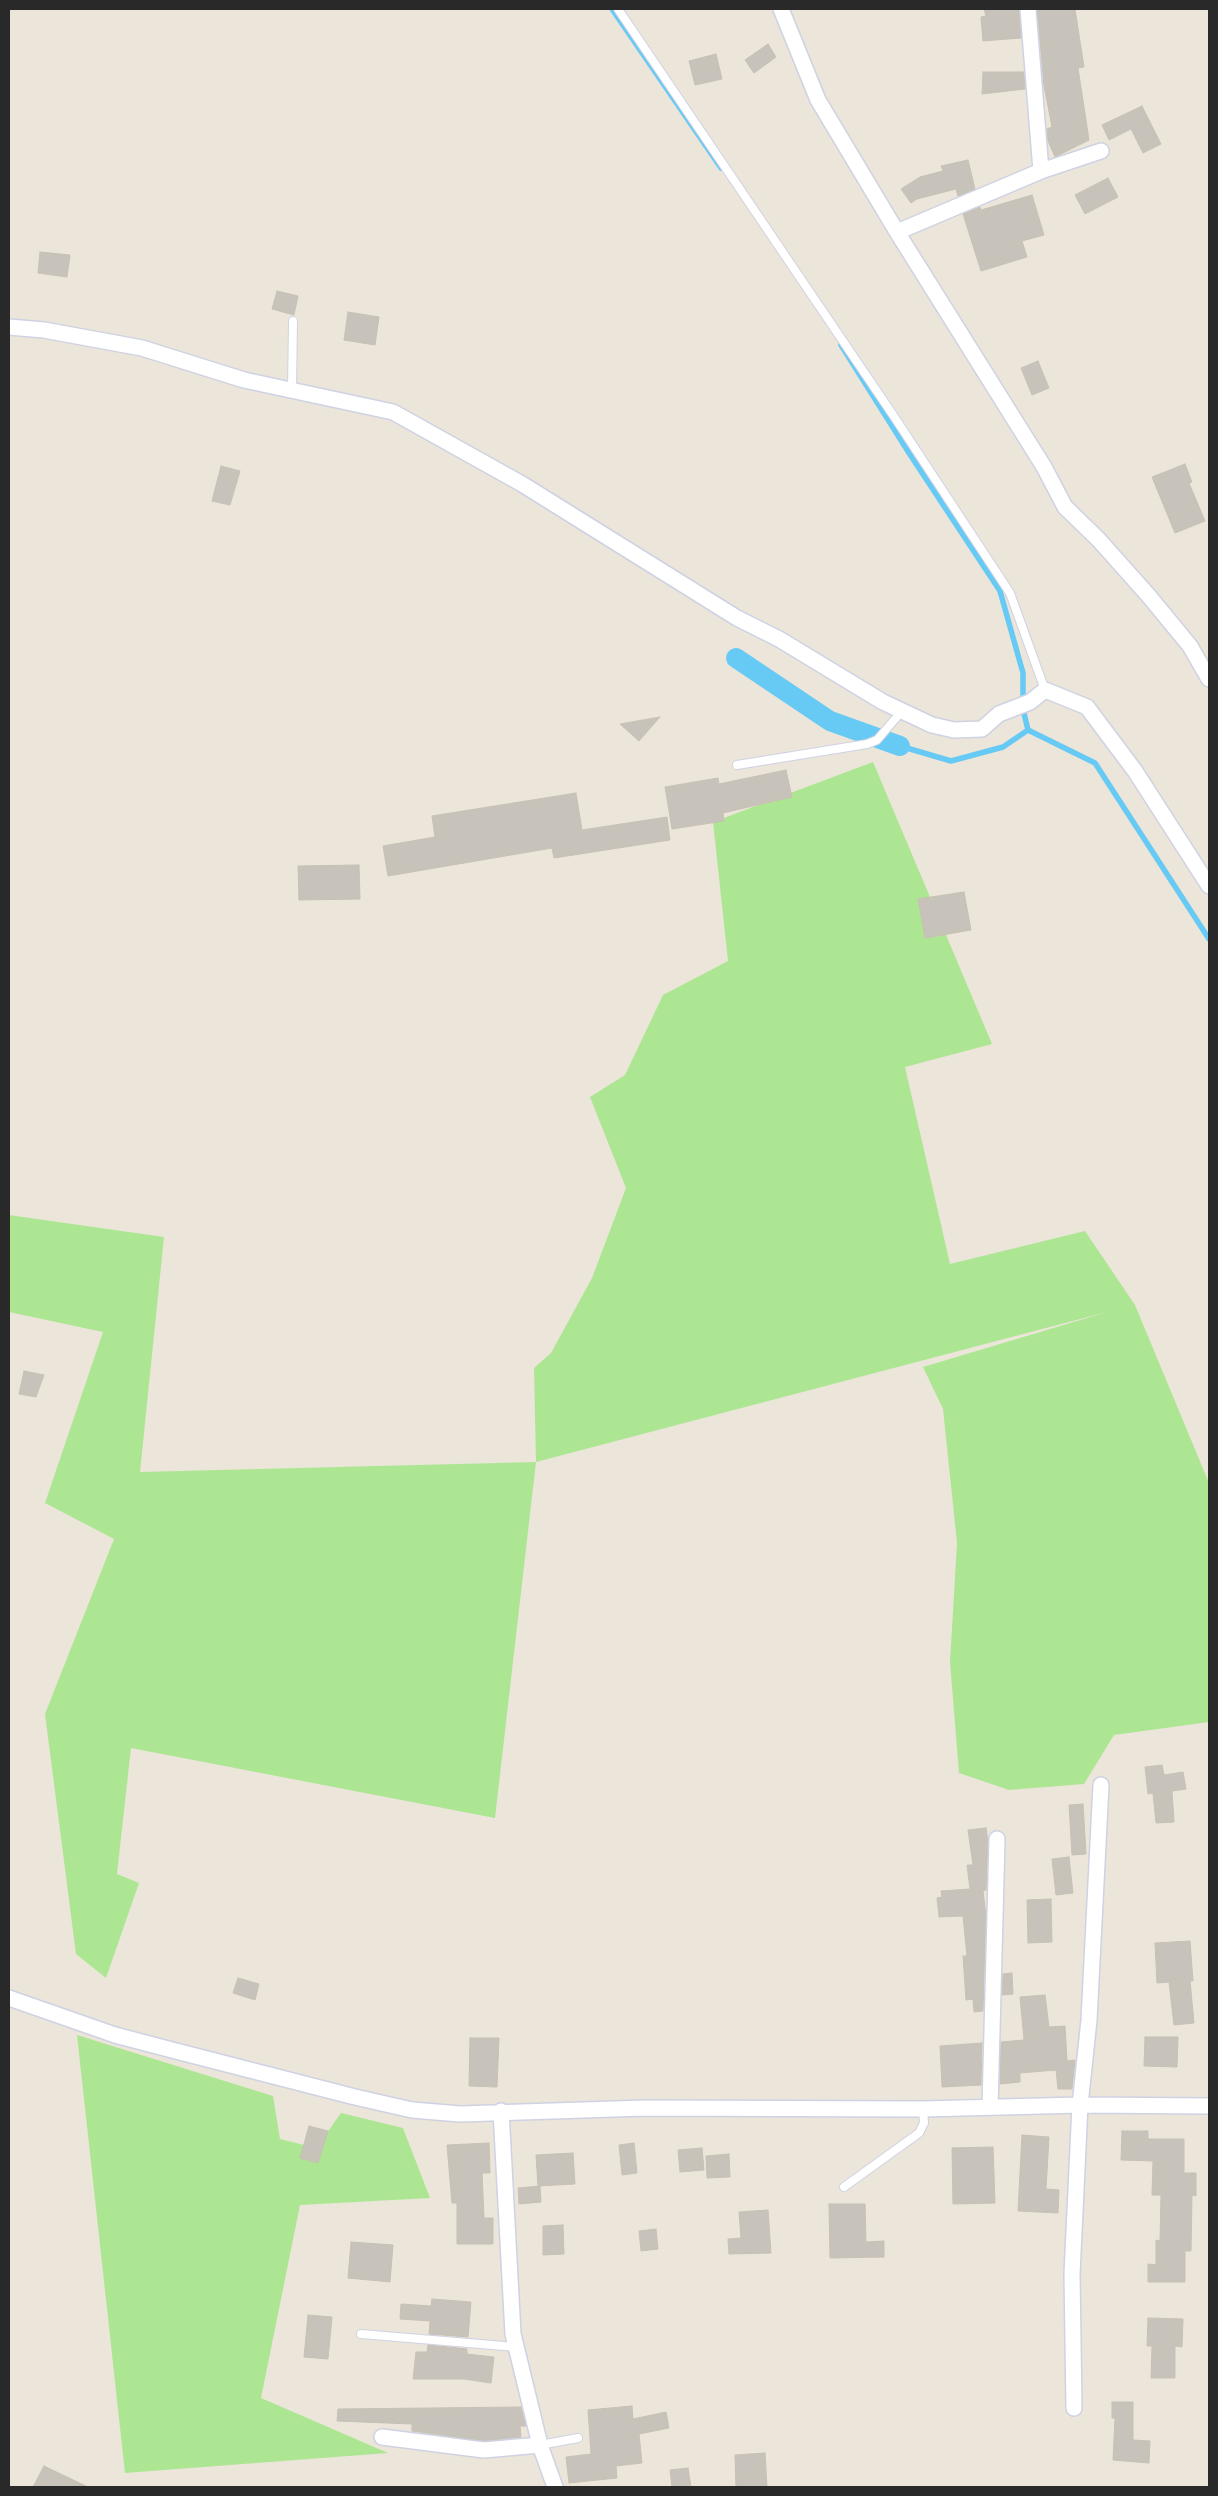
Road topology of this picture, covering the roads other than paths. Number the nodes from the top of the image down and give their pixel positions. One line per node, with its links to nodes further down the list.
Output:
1 (618, 9): 11 (lane)
2 (781, 9): 6 (street)
3 (1028, 9): 5 (street)
4 (1101, 151): 5 (street)
5 (1042, 171): 6 (street)
6 (897, 232): 10 (street)
7 (293, 321): 9 (lane)
8 (9, 327): 9 (street)
9 (292, 389): 12 (street)
10 (1209, 680)
11 (1045, 690): 12 (street); 14 (street)
12 (900, 715): 13 (lane)
13 (737, 765)
14 (1209, 886)
15 (1101, 1785): 18 (street)
16 (997, 1839): 20 (street)
17 (9, 1998): 22 (street)
18 (1080, 2105): 19 (street); 20 (street); 26 (street)
19 (1209, 2106)
20 (990, 2107): 21 (street)
21 (923, 2109): 22 (street); 23 (lane)
22 (501, 2112): 25 (street)
23 (844, 2187)
24 (361, 2334): 25 (lane)
25 (516, 2347): 29 (street)
26 (1074, 2408)
27 (382, 2437): 29 (street)
28 (578, 2438): 29 (lane)
29 (540, 2445): 30 (street)
30 (554, 2487)

